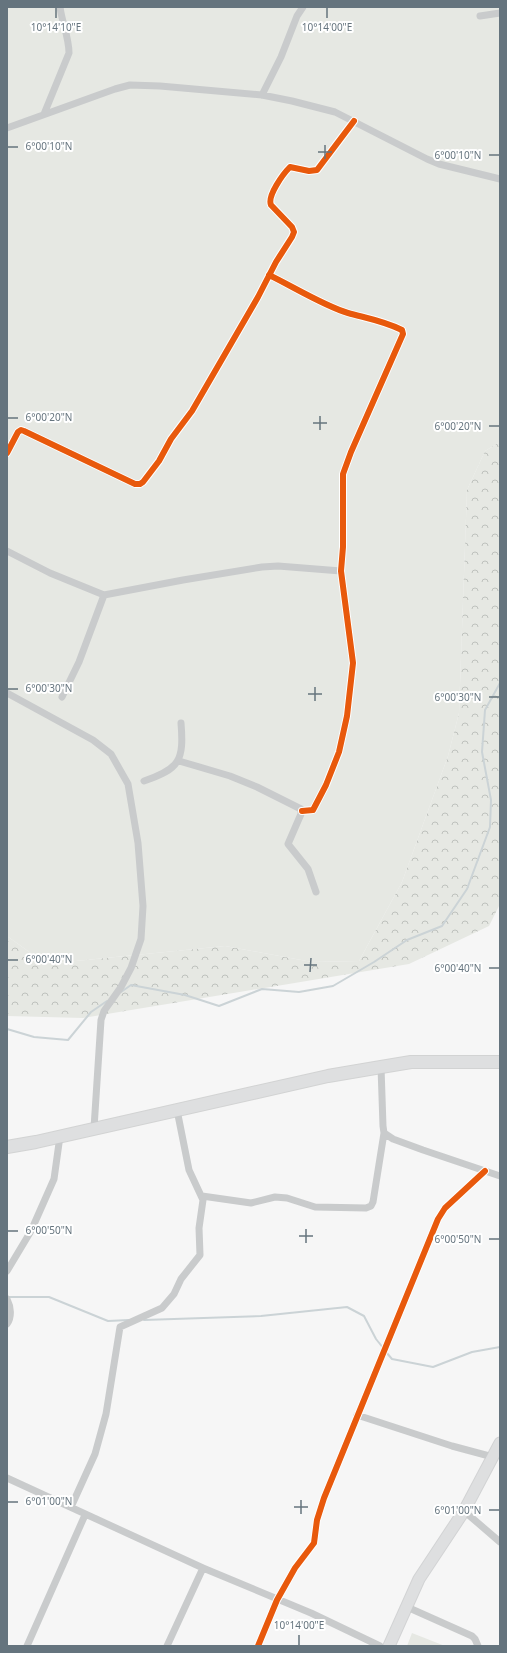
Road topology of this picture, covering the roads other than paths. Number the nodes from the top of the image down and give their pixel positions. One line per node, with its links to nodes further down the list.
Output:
1 (60, 7): 6 (street)
2 (303, 7): 5 (street)
3 (500, 13): 4 (street)
4 (480, 16)
5 (262, 96): 6 (street); 7 (street)
6 (44, 114): 8 (street)
7 (354, 120): 9 (street); 10 (street)
8 (7, 128)
9 (500, 179)
10 (269, 275): 11 (street); 13 (street)
11 (7, 453)
12 (7, 551): 14 (street)
13 (341, 571): 14 (street); 20 (street)
14 (104, 595): 16 (street)
15 (7, 693): 25 (street)
16 (62, 697)
17 (181, 723): 18 (street)
18 (179, 761): 19 (street); 20 (street)
19 (144, 781)
20 (302, 811): 21 (street)
21 (316, 892)
22 (500, 1062): 23 (highway)
23 (381, 1067): 24 (highway); 26 (street)
24 (177, 1110): 25 (highway); 31 (street)
25 (94, 1128): 27 (highway)
26 (384, 1133): 29 (street); 31 (street)
27 (60, 1136): 28 (highway); 32 (street)
28 (7, 1147)
29 (484, 1171): 30 (street); 35 (street)
30 (500, 1176)
31 (202, 1196): 39 (street)
32 (7, 1271)
33 (7, 1299): 34 (street)
34 (7, 1324)
35 (357, 1415): 37 (street); 44 (street)
36 (500, 1443): 37 (main road)
37 (493, 1457): 40 (main road)
38 (7, 1478): 39 (street)
39 (71, 1507): 41 (street)
40 (464, 1511): 42 (street); 45 (main road)
41 (85, 1515): 43 (street); 46 (street)
42 (500, 1542)
43 (203, 1568): 44 (street); 47 (street)
44 (278, 1600): 48 (street); 49 (street)
45 (408, 1607): 50 (main road); 51 (street)
46 (27, 1646)
47 (167, 1646)
48 (258, 1646)
49 (380, 1646)
50 (389, 1646)
51 (478, 1646)

